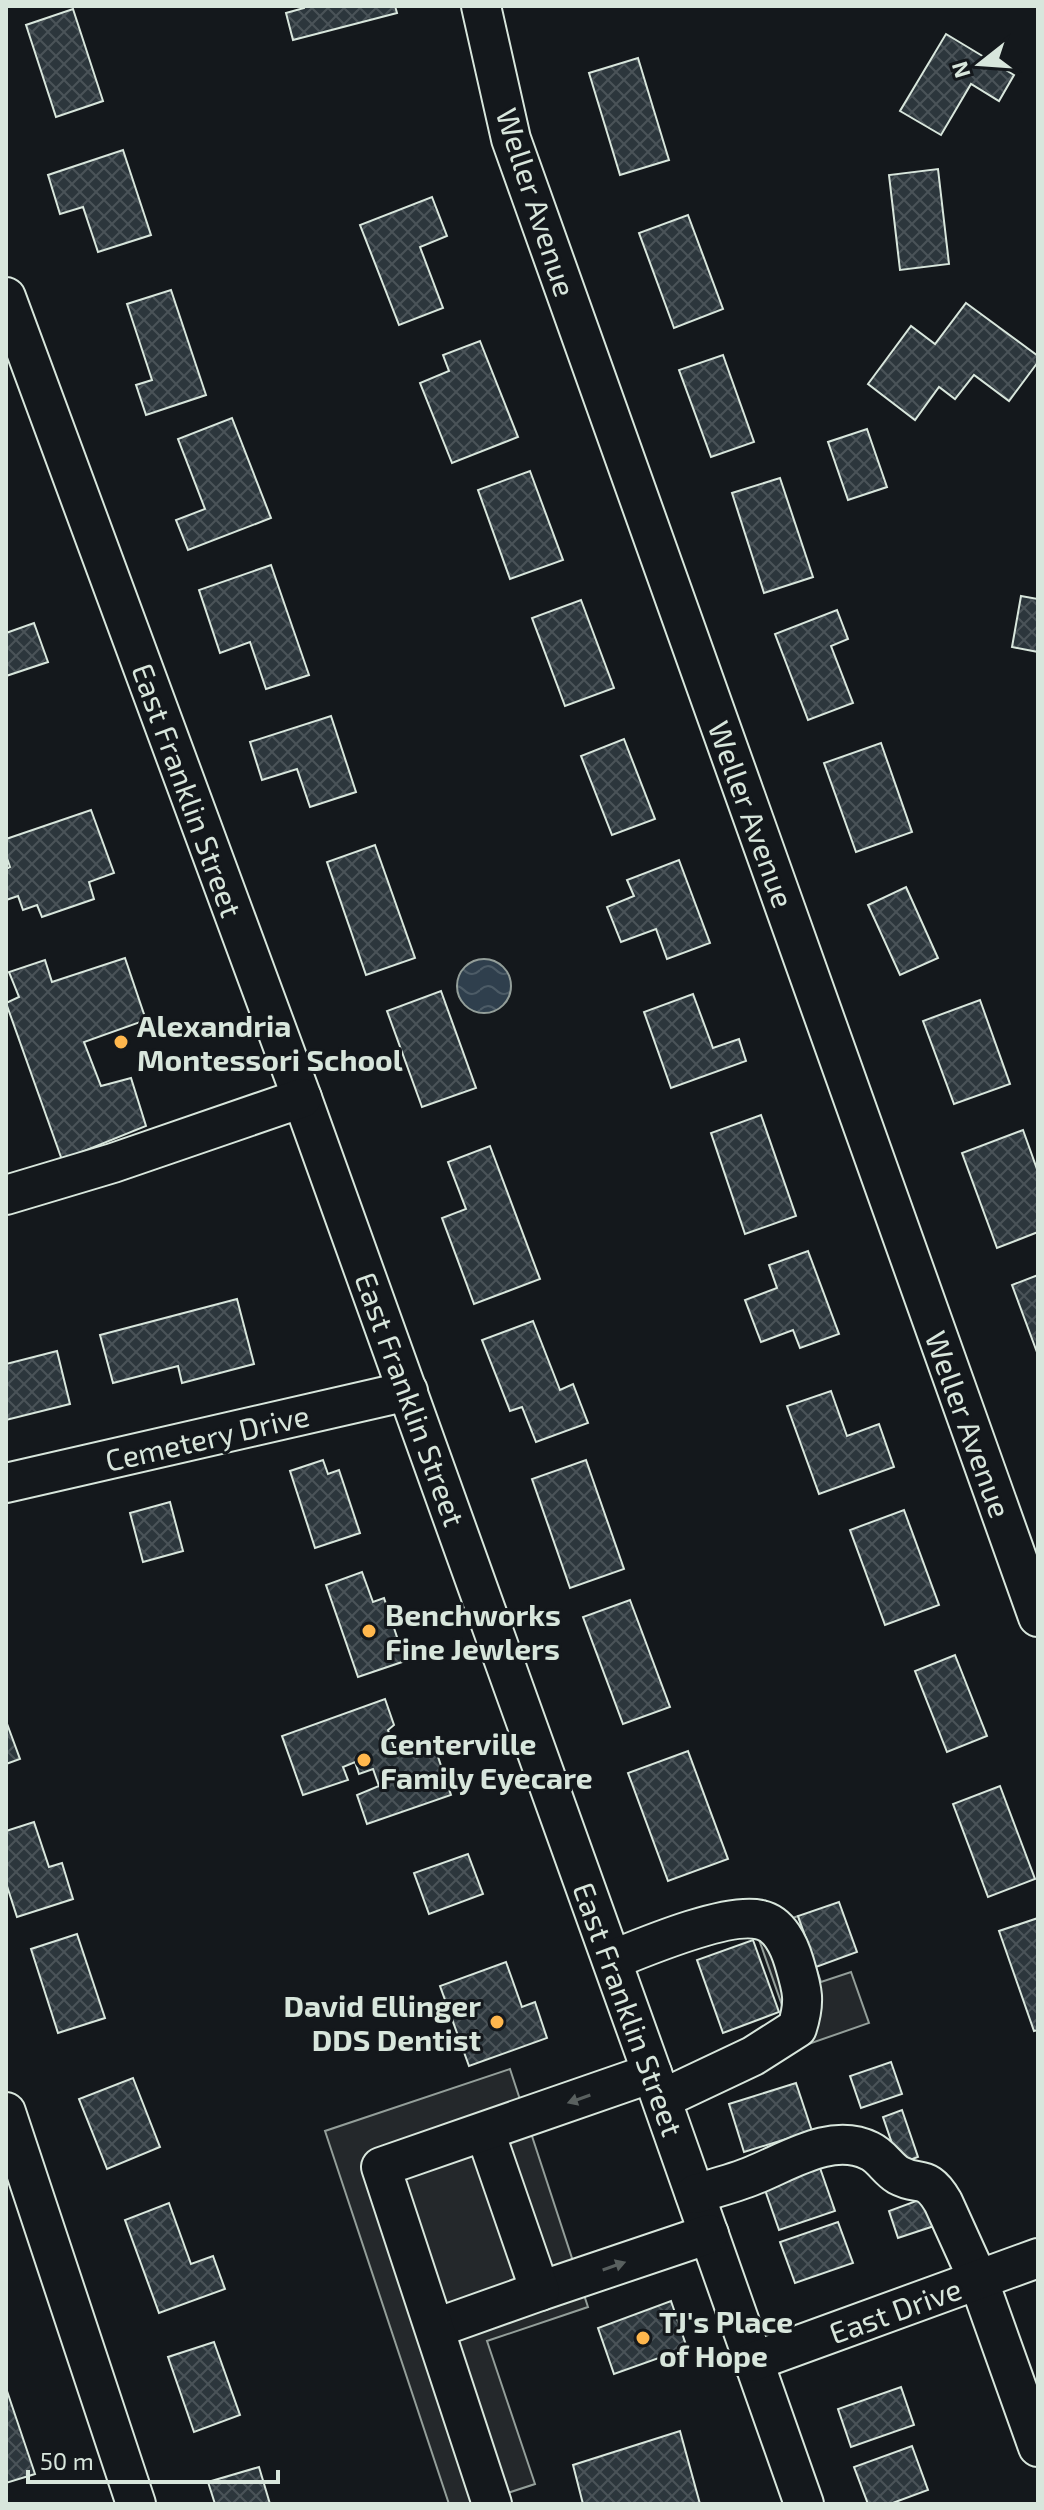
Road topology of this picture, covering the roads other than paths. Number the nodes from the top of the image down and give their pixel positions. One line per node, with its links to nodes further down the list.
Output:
1 (481, 6): 7 (street, Weller Avenue)
2 (6, 297): 3 (street, East Franklin Street)
3 (302, 1098): 4 (street); 5 (street, East Franklin Street)
4 (6, 1195)
5 (408, 1391): 6 (street, Cemetery Drive); 8 (street, East Franklin Street)
6 (6, 1483)
7 (1038, 1617)
8 (612, 1960): 9 (street, East Franklin Street); 9 (street)
9 (657, 2086): 11 (street, one-way to 11); 12 (street, East Franklin Street)
10 (6, 2112): 20 (street)
11 (485, 2132): 16 (street); 17 (street)
12 (695, 2194): 13 (street, East Franklin Street); 15 (street)
13 (709, 2234): 16 (street, one-way to 13); 18 (street, East Franklin Street)
14 (1038, 2258): 15 (street, East Drive)
15 (978, 2279): 18 (street, East Drive); 19 (street)
16 (540, 2291): 17 (street)
17 (436, 2328): 21 (street)
18 (752, 2362): 22 (street, East Franklin Street)
19 (1038, 2447)
20 (136, 2504)
21 (492, 2504)
22 (804, 2504)

